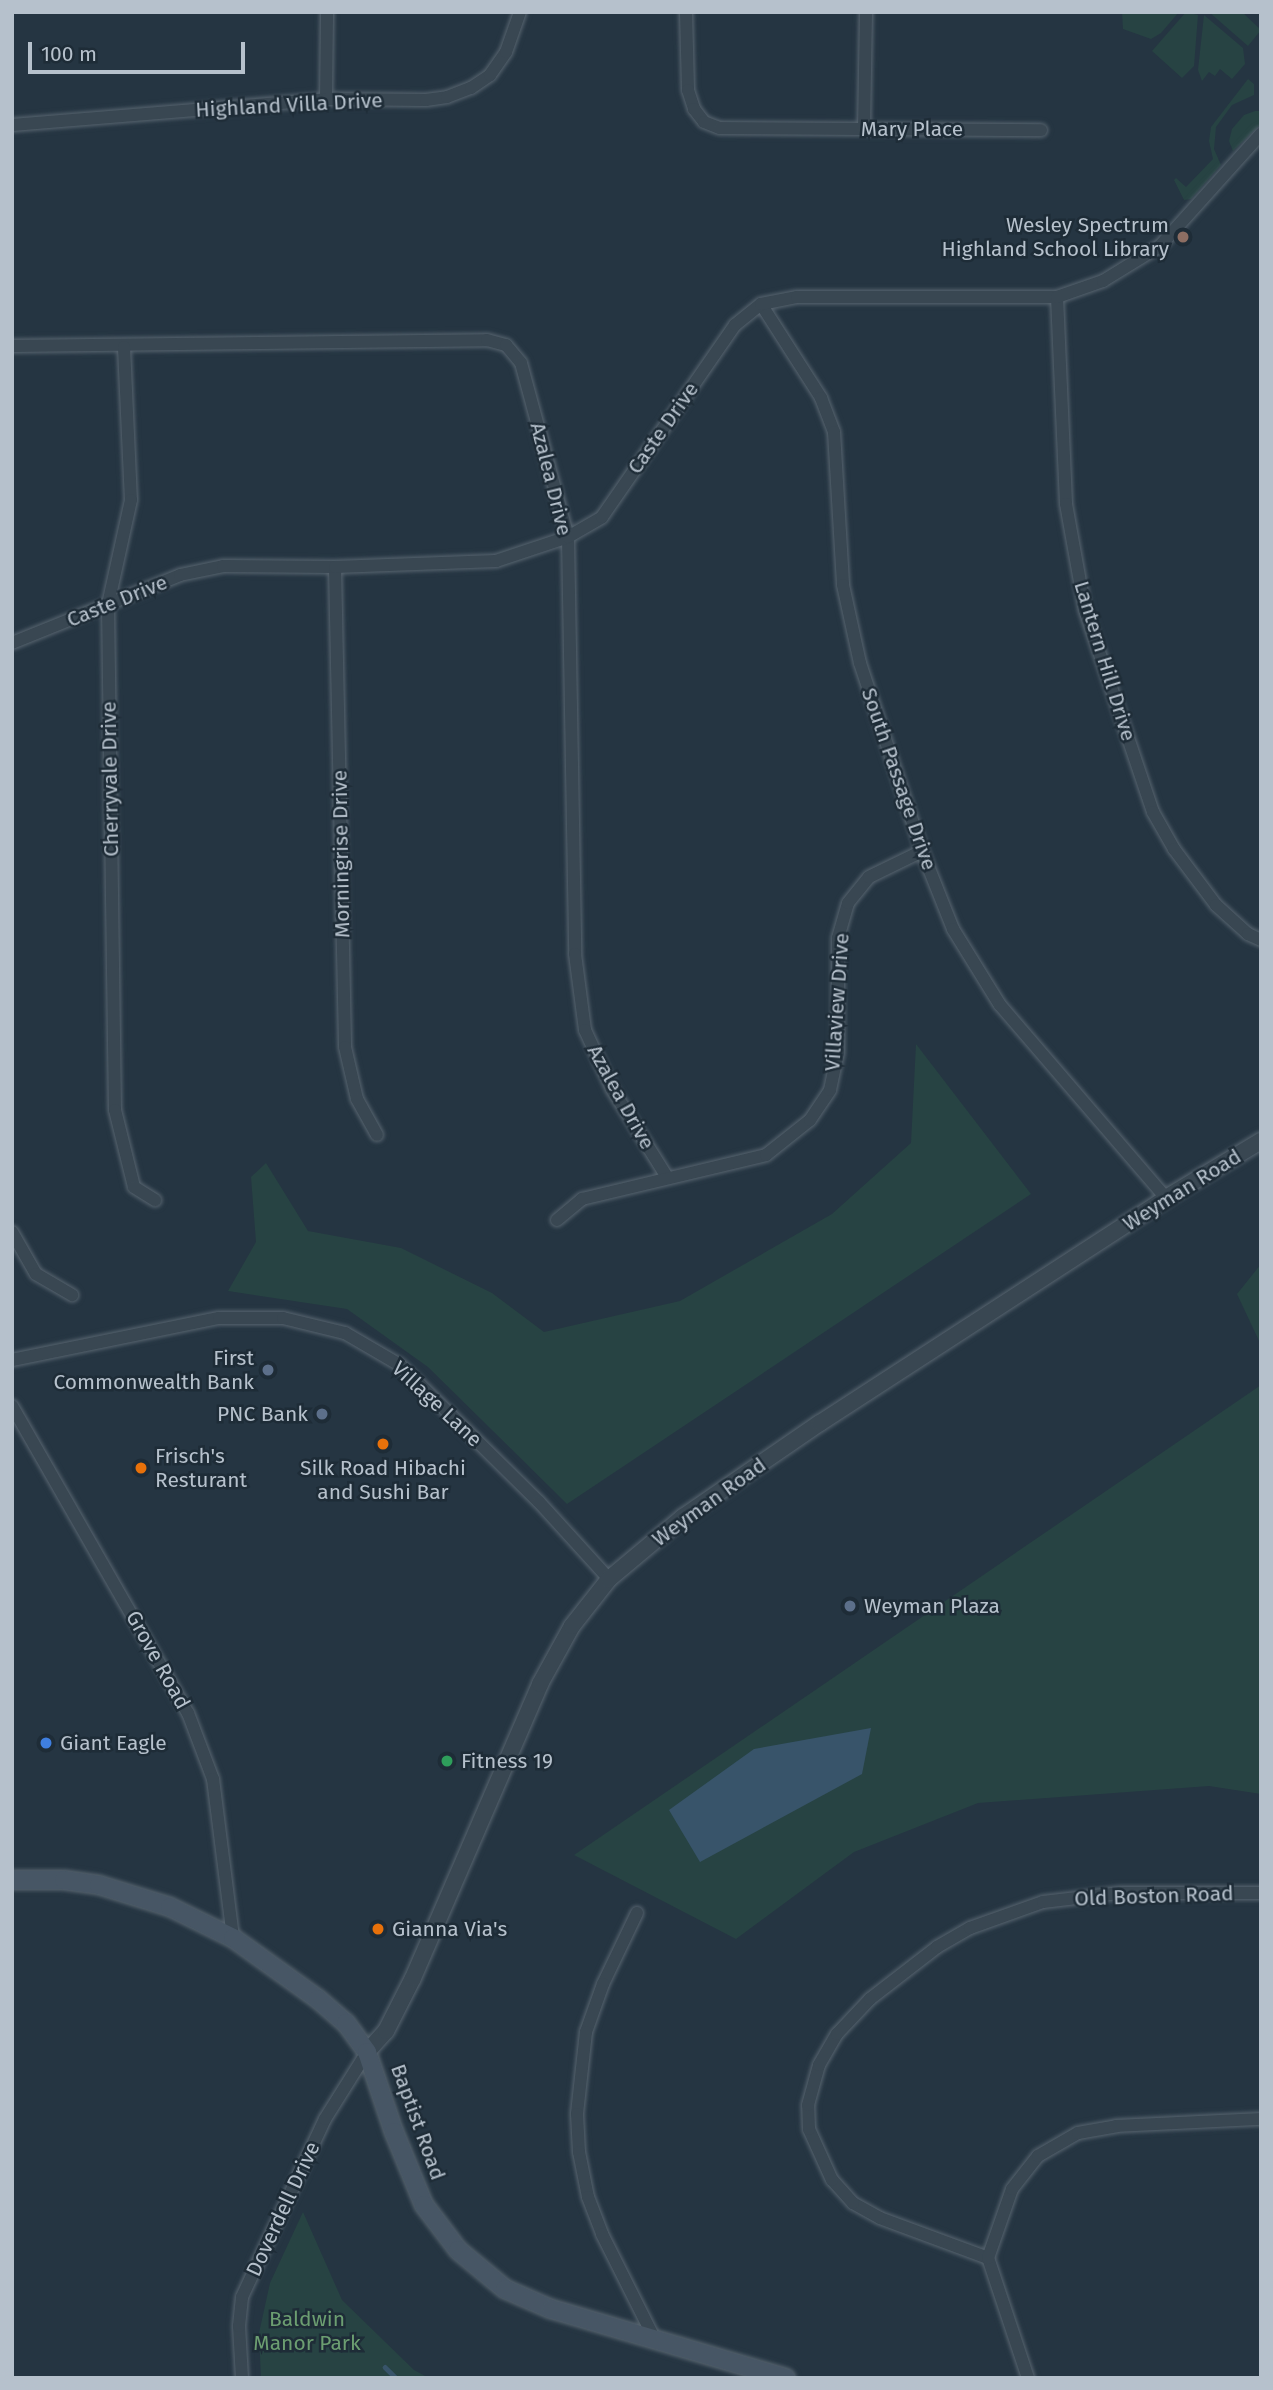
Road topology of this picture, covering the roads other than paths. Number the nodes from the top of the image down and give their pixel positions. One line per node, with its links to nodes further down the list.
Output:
1 (327, 12): 5 (street)
2 (520, 12): 5 (street, Highland Villa Drive)
3 (687, 12): 7 (street, Mary Place)
4 (866, 12): 7 (street)
5 (326, 99): 6 (street, Highland Villa Drive)
6 (12, 125)
7 (864, 128): 8 (street, Mary Place)
8 (1041, 130)
9 (1261, 134): 10 (street, Caste Drive)
10 (1057, 297): 11 (street, Caste Drive); 19 (street, Lantern Hill Drive)
11 (761, 304): 14 (street, Caste Drive); 18 (street, South Passage Drive)
12 (12, 346): 13 (street, Azalea Drive)
13 (124, 347): 14 (street, Azalea Drive); 16 (street, Cherryvale Drive)
14 (568, 537): 15 (street, Caste Drive); 22 (street, Azalea Drive)
15 (335, 566): 16 (street, Caste Drive); 20 (street, Morningrise Drive)
16 (108, 605): 17 (street, Caste Drive); 24 (street, Cherryvale Drive)
17 (12, 643)
18 (922, 851): 22 (street, Villaview Drive); 23 (street, South Passage Drive)
19 (1261, 940)
20 (377, 1135)
21 (1261, 1141): 23 (street, Weyman Road)
22 (667, 1177): 25 (street, Villaview Drive)
23 (1166, 1198): 30 (street, Weyman Road)
24 (155, 1200)
25 (557, 1220)
26 (12, 1232): 27 (street)
27 (72, 1295)
28 (12, 1360): 30 (street, Village Lane)
29 (12, 1406): 34 (street, Grove Road)
30 (610, 1579): 35 (street, Weyman Road)
31 (12, 1880): 34 (main road, Baptist Road)
32 (1261, 1894): 37 (street, Old Boston Road)
33 (637, 1913): 38 (street)
34 (233, 1938): 35 (main road, Baptist Road)
35 (368, 2052): 38 (main road, Baptist Road); 39 (street, Doverdell Drive)
36 (1261, 2119): 37 (street)
37 (988, 2258): 41 (street)
38 (655, 2340): 40 (main road, Baptist Road)
39 (242, 2378)
40 (786, 2378)
41 (1028, 2378)

